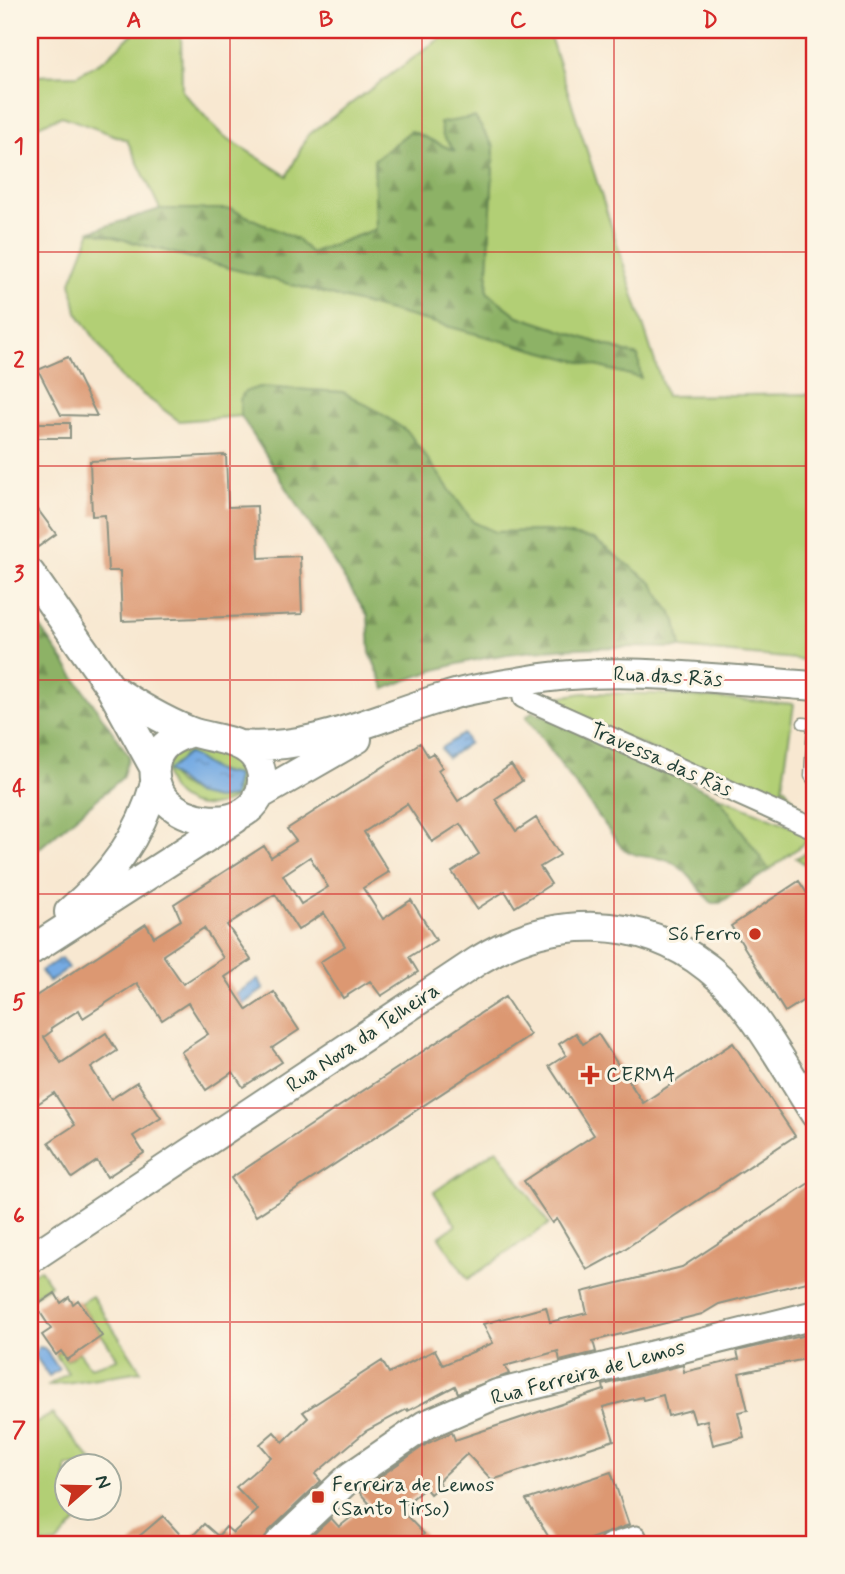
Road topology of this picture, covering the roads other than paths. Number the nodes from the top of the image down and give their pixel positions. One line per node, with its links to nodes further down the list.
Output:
1 (30, 573): 4 (main road)
2 (522, 681): 3 (main road, Rua das Rãs); 5 (main road, Rua das Rãs); 12 (street, Travessa das Rãs)
3 (815, 686)
4 (110, 687): 7 (main road); 9 (main road)
5 (401, 712): 8 (main road); 11 (main road)
6 (803, 723): 10 (lane)
7 (191, 732): 8 (main road); 9 (main road)
8 (240, 745): 11 (main road)
9 (155, 776): 11 (main road); 13 (main road)
10 (815, 783)
11 (252, 804): 13 (main road)
12 (815, 829)
13 (30, 949)
14 (815, 1114): 15 (main road, Rua Nova da Telheira)
15 (30, 1259)
16 (815, 1315): 18 (main road, Rua Ferreira de Lemos)
17 (636, 1536): 19 (street)
18 (279, 1544)
19 (608, 1544)

